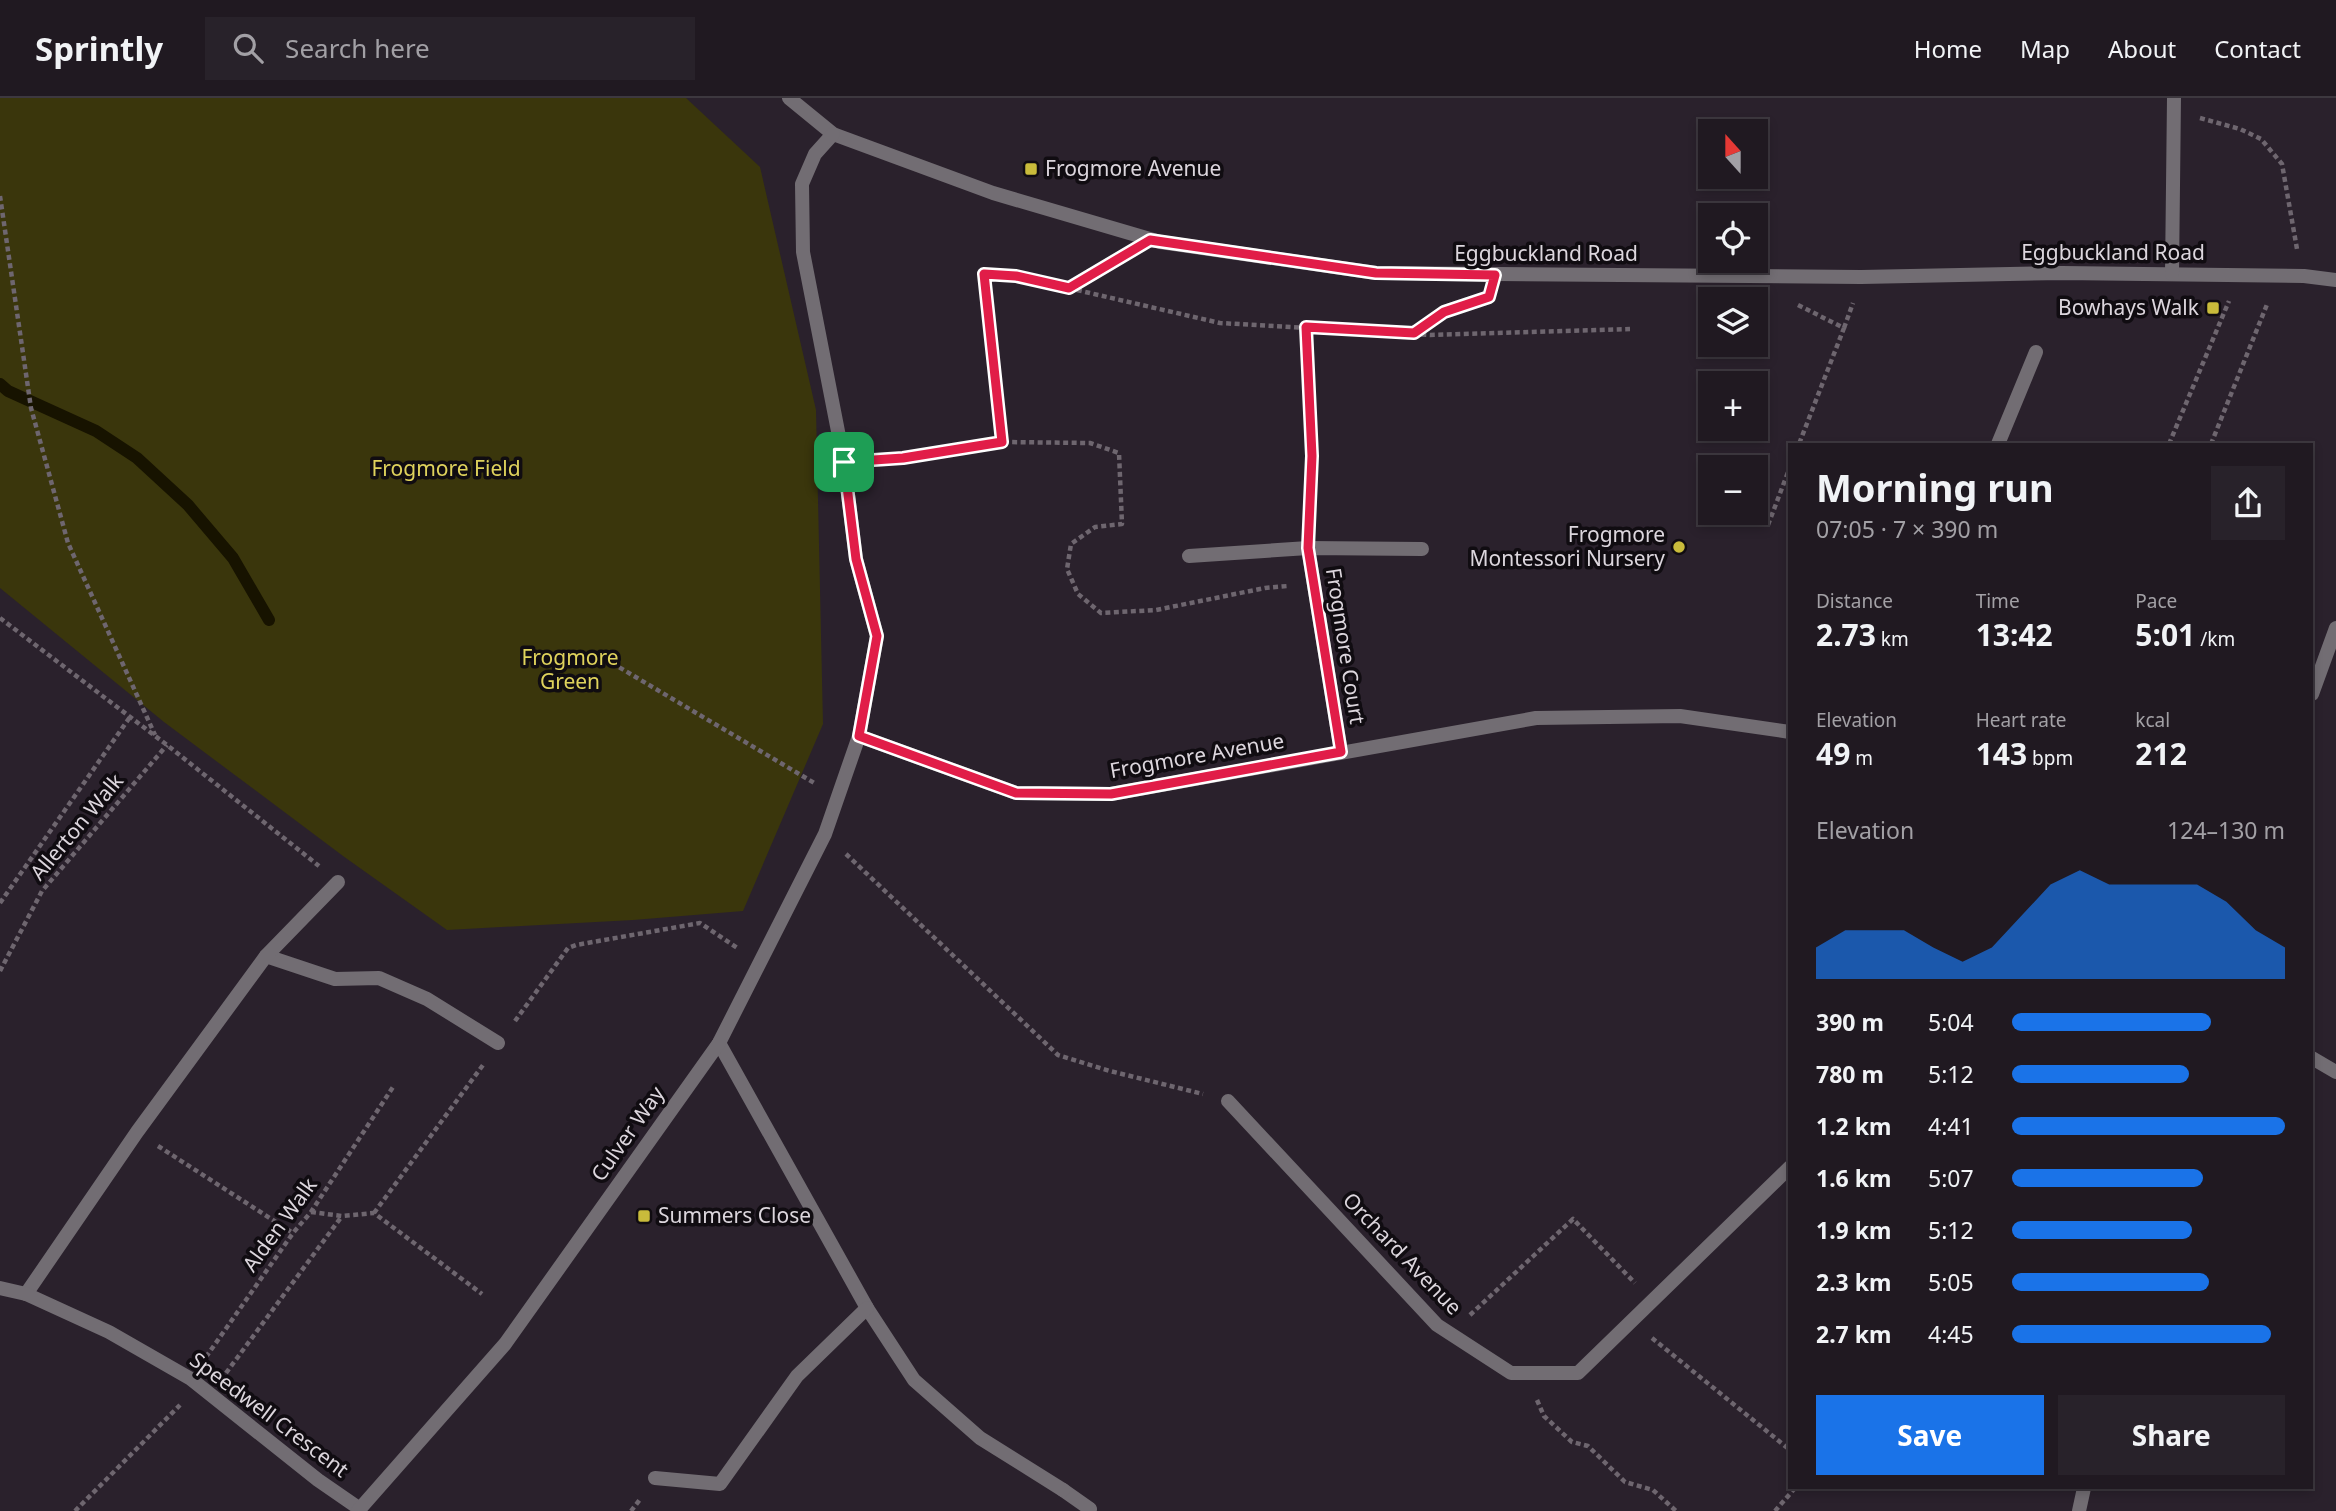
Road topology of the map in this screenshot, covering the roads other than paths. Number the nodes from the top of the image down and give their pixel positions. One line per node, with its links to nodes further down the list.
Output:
1 (789, 98): 3 (street, Eggbuckland Road)
2 (2174, 98): 4 (street)
3 (832, 134): 4 (street, Eggbuckland Road); 14 (street)
4 (2172, 274): 5 (street, Eggbuckland Road)
5 (2336, 279)
6 (2036, 352): 7 (street)
7 (1998, 443)
8 (1308, 548): 9 (street, Frogmore Court); 10 (street, Frogmore Court); 15 (street, Frogmore Court)
9 (1422, 550)
10 (1189, 556)
11 (2336, 628): 12 (street)
12 (2313, 691)
13 (1788, 732): 15 (street, Frogmore Avenue)
14 (859, 736): 15 (street, Frogmore Avenue); 18 (street, Culver Way)
15 (1341, 752)
16 (338, 882): 17 (street)
17 (267, 956): 19 (street); 25 (street)
18 (719, 1043): 26 (street); 29 (street, Culver Way)
19 (498, 1044)
20 (2313, 1059): 21 (street)
21 (2336, 1072)
22 (1228, 1101): 23 (street, Orchard Avenue)
23 (1788, 1169)
24 (0, 1288): 25 (street, Speedwell Crescent)
25 (26, 1294): 29 (street, Speedwell Crescent)
26 (867, 1308): 27 (street); 30 (street)
27 (655, 1478)
28 (2084, 1489): 31 (street)
29 (359, 1510)
30 (1089, 1511)
31 (2079, 1511)

